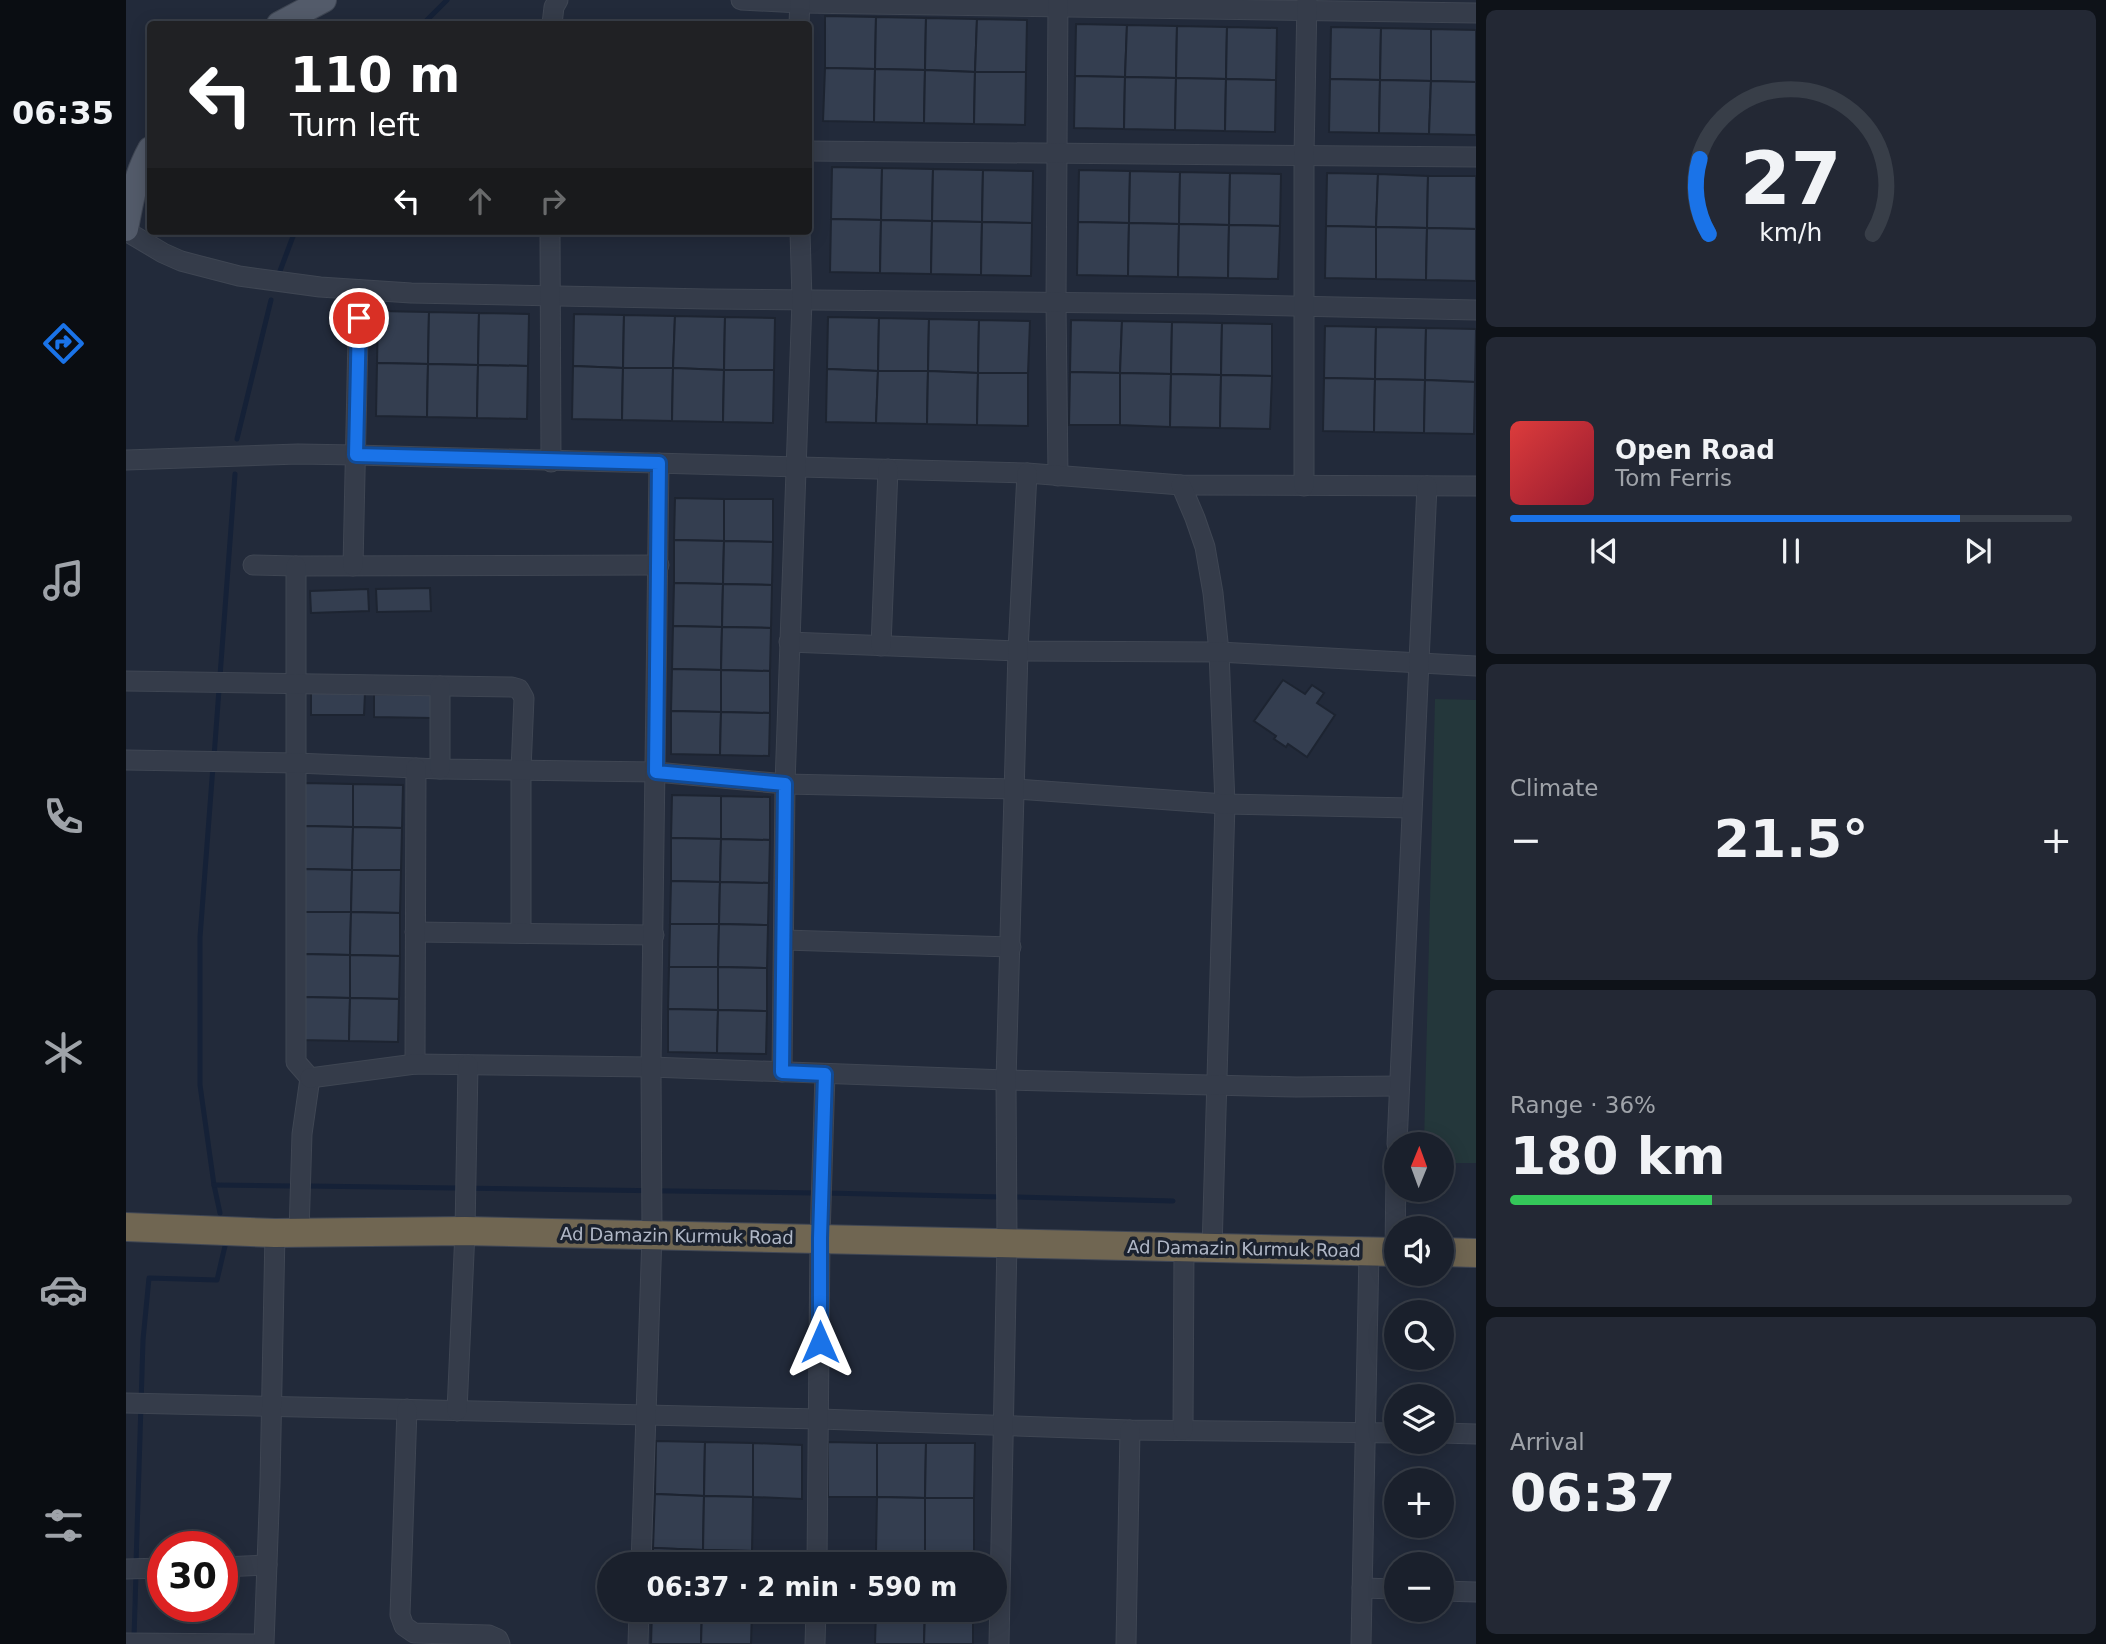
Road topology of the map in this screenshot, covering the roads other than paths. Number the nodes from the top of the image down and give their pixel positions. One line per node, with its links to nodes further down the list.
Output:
1 (324, 0): 7 (main road)
2 (558, 0): 9 (street)
3 (741, 0): 4 (street)
4 (800, 1): 5 (street); 10 (street)
5 (1058, 3): 6 (street); 12 (street)
6 (1307, 5): 8 (street); 13 (street)
7 (288, 13)
8 (1476, 13)
9 (552, 21)
10 (799, 21)
11 (812, 151): 12 (street)
12 (1057, 152): 13 (street); 22 (street)
13 (1304, 155): 14 (street); 23 (street)
14 (1476, 157)
15 (139, 159): 16 (main road)
16 (126, 230): 19 (street)
17 (550, 235): 20 (street)
18 (800, 235): 21 (street)
19 (359, 290): 20 (street); 25 (street)
20 (550, 295): 21 (street); 27 (street)
21 (802, 300): 22 (street); 29 (street)
22 (1056, 303): 23 (street); 32 (street)
23 (1306, 306): 24 (street); 34 (street)
24 (1476, 310)
25 (356, 455): 26 (street); 27 (street); 40 (street)
26 (126, 460)
27 (551, 461): 28 (street)
28 (659, 463): 29 (street); 38 (street)
29 (795, 466): 30 (street); 41 (street)
30 (888, 469): 31 (street); 42 (street)
31 (1027, 473): 32 (street); 43 (street)
32 (1058, 476): 33 (street)
33 (1181, 485): 34 (street); 44 (street)
34 (1304, 486): 35 (street)
35 (1427, 486): 36 (street); 45 (street)
36 (1476, 486)
37 (253, 565): 39 (street)
38 (659, 565): 40 (street); 55 (street)
39 (296, 566): 40 (street); 48 (street)
40 (353, 566)
41 (789, 642): 42 (street); 56 (street)
42 (881, 646): 43 (street)
43 (1018, 650): 44 (street); 57 (street)
44 (1219, 652): 45 (street); 58 (street)
45 (1419, 664): 46 (street); 59 (street)
46 (1476, 666)
47 (126, 681): 48 (street)
48 (296, 684): 49 (street); 51 (street)
49 (440, 686): 53 (street); 54 (street)
50 (126, 760): 51 (street)
51 (296, 762): 52 (street); 70 (street)
52 (416, 768): 53 (street); 60 (street)
53 (440, 769): 54 (street)
54 (521, 770): 55 (street); 61 (street)
55 (656, 772): 56 (street); 62 (street)
56 (785, 784): 57 (street); 63 (street)
57 (1016, 789): 58 (street); 64 (street)
58 (1225, 804): 59 (street); 72 (street)
59 (1411, 808): 73 (street)
60 (415, 932): 61 (street); 65 (street)
61 (521, 933): 62 (street)
62 (654, 935): 67 (street)
63 (784, 940): 64 (street); 68 (street)
64 (1011, 947): 71 (street)
65 (415, 1064): 66 (street); 70 (street)
66 (468, 1065): 67 (street); 76 (street)
67 (651, 1067): 68 (street); 78 (street)
68 (782, 1072): 69 (street)
69 (825, 1074): 71 (street); 79 (street)
70 (310, 1078): 77 (street)
71 (1006, 1080): 72 (street); 80 (street)
72 (1216, 1083): 73 (street); 82 (street)
73 (1399, 1086): 74 (street)
74 (1397, 1132)
75 (126, 1227): 77 (highway, Ad Damazin Kurmuk Road)
76 (465, 1231): 77 (highway, Ad Damazin Kurmuk Road); 78 (highway, Ad Damazin Kurmuk Road); 90 (street)
77 (287, 1233): 88 (street)
78 (652, 1235): 79 (highway, Ad Damazin Kurmuk Road); 91 (street)
79 (820, 1238): 80 (highway, Ad Damazin Kurmuk Road); 92 (street)
80 (1006, 1242): 81 (highway, Ad Damazin Kurmuk Road); 93 (street)
81 (1184, 1248): 82 (highway, Ad Damazin Kurmuk Road); 95 (street)
82 (1212, 1249): 83 (highway, Ad Damazin Kurmuk Road)
83 (1384, 1252)
84 (1454, 1252): 85 (highway)
85 (1476, 1253)
86 (1384, 1278): 96 (street)
87 (126, 1403): 88 (street)
88 (271, 1407): 89 (street); 102 (street)
89 (407, 1409): 90 (street); 114 (street)
90 (457, 1411): 91 (street)
91 (646, 1416): 92 (street); 100 (street)
92 (820, 1419): 93 (street); 101 (street)
93 (1002, 1426): 94 (street); 117 (street)
94 (1130, 1430): 95 (street); 118 (street)
95 (1183, 1430): 96 (street)
96 (1366, 1432): 97 (street); 106 (street)
97 (1384, 1433)
98 (1454, 1433): 99 (street)
99 (1476, 1434)
100 (641, 1552)
101 (817, 1552)
102 (267, 1565): 103 (street); 113 (street)
103 (238, 1566)
104 (147, 1568): 105 (street)
105 (126, 1569)
106 (1362, 1588): 107 (street); 119 (street)
107 (1384, 1589)
108 (1454, 1591): 109 (street)
109 (1476, 1592)
110 (639, 1622): 115 (street)
111 (816, 1622): 116 (street)
112 (126, 1643): 113 (street)
113 (262, 1644)
114 (500, 1644)
115 (638, 1644)
116 (815, 1644)
117 (999, 1644)
118 (1126, 1644)
119 (1361, 1644)

